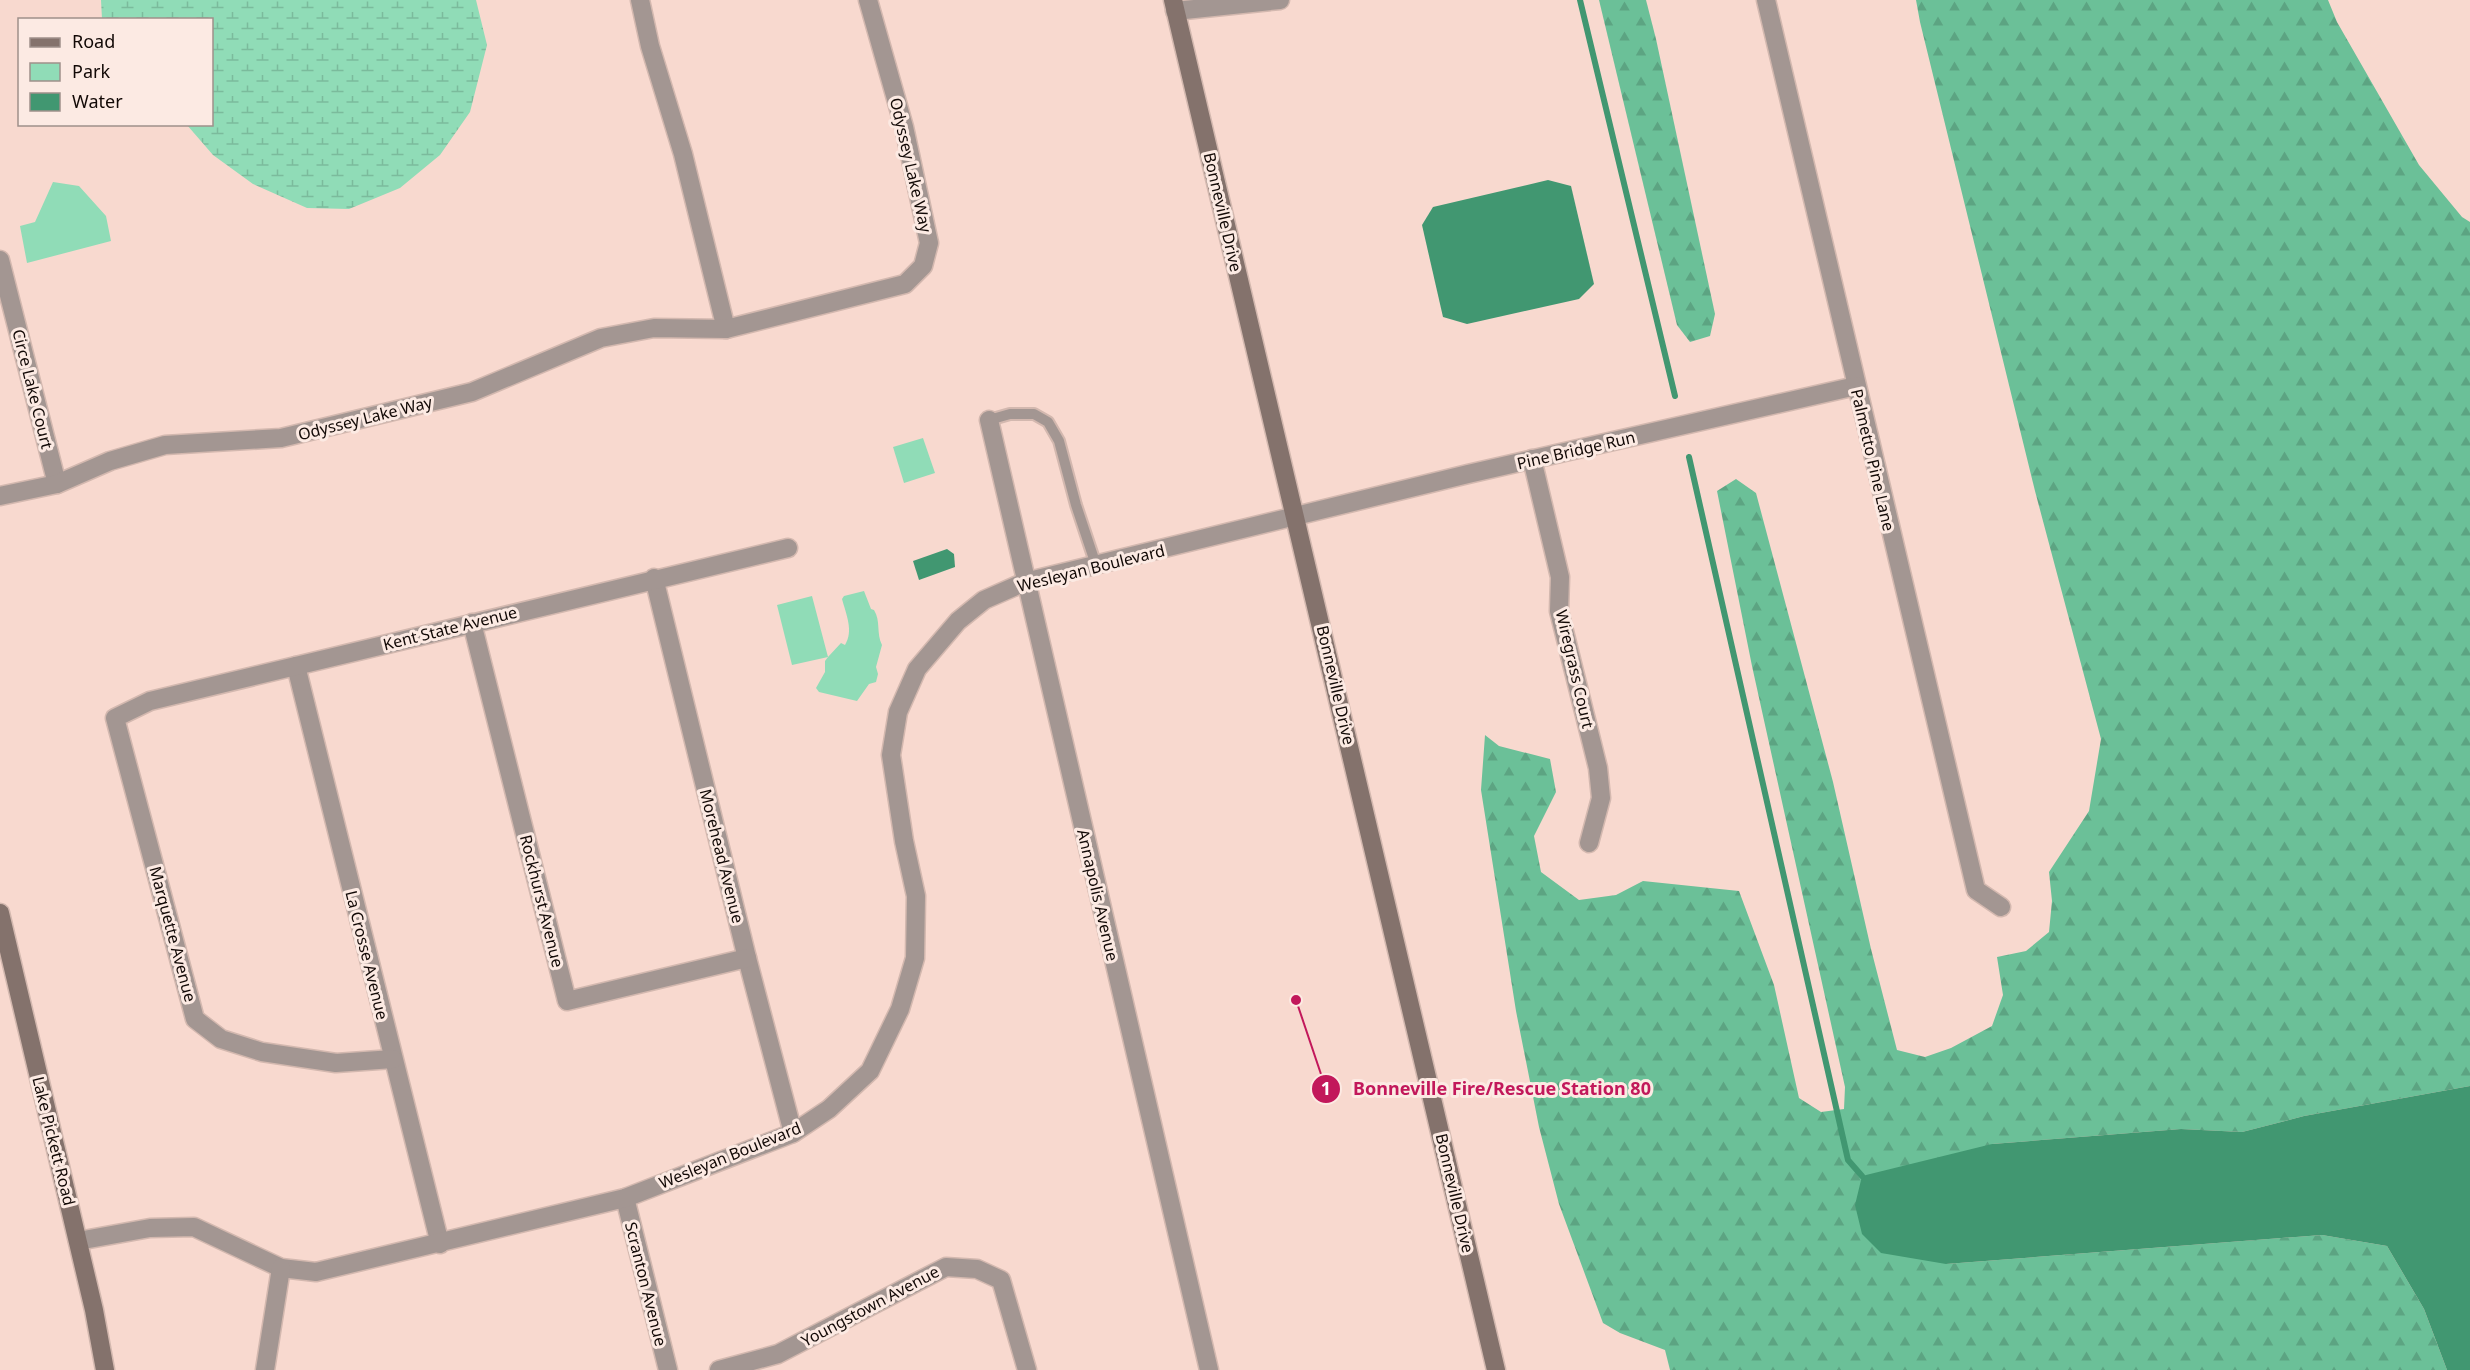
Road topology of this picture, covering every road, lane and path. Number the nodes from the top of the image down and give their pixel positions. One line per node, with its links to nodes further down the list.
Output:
1 (640, 0): 7 (street)
2 (868, 0): 7 (street, Odyssey Lake Way)
3 (1280, 0): 5 (street)
4 (1766, 0): 8 (street, Palmetto Pine Lane)
5 (1174, 5): 13 (street, Bonneville Drive)
6 (0, 260): 11 (street, Circe Lake Court)
7 (726, 329): 11 (street, Odyssey Lake Way)
8 (1856, 386): 10 (street, Pine Bridge Run); 22 (street, Palmetto Pine Lane)
9 (989, 420): 15 (lane); 17 (street, Annapolis Avenue)
10 (1532, 459): 13 (street, Pine Bridge Run); 21 (street, Wiregrass Court)
11 (57, 484): 12 (street, Odyssey Lake Way)
12 (0, 496)
13 (1296, 517): 15 (street, Wesleyan Boulevard); 38 (street, Bonneville Drive)
14 (788, 548): 16 (street, Kent State Avenue)
15 (1096, 565): 17 (street, Wesleyan Boulevard)
16 (654, 578): 18 (street, Kent State Avenue); 25 (street, Morehead Avenue)
17 (1025, 582): 27 (street, Wesleyan Boulevard); 37 (street, Annapolis Avenue)
18 (472, 623): 19 (street, Kent State Avenue); 25 (street, Rockhurst Avenue)
19 (296, 666): 20 (street, Kent State Avenue); 26 (street, La Crosse Avenue)
20 (116, 718): 26 (street, Marquette Avenue)
21 (1589, 843)
22 (2001, 907)
23 (0, 913): 24 (street, Lake Pickett Road)
24 (3, 940): 29 (street, Lake Pickett Road)
25 (747, 958): 27 (street, Morehead Avenue)
26 (393, 1059): 30 (street, La Crosse Avenue)
27 (793, 1133): 28 (street, Wesleyan Boulevard)
28 (625, 1198): 30 (street, Wesleyan Boulevard); 34 (street, Scranton Avenue)
29 (78, 1241): 31 (street, Wesleyan Boulevard); 32 (street, Lake Pickett Road)
30 (440, 1244): 31 (street, Wesleyan Boulevard)
31 (281, 1268): 33 (street)
32 (105, 1370)
33 (265, 1370)
34 (668, 1370)
35 (719, 1370): 36 (street, Youngstown Avenue)
36 (1027, 1370)
37 (1209, 1370)
38 (1496, 1370)

